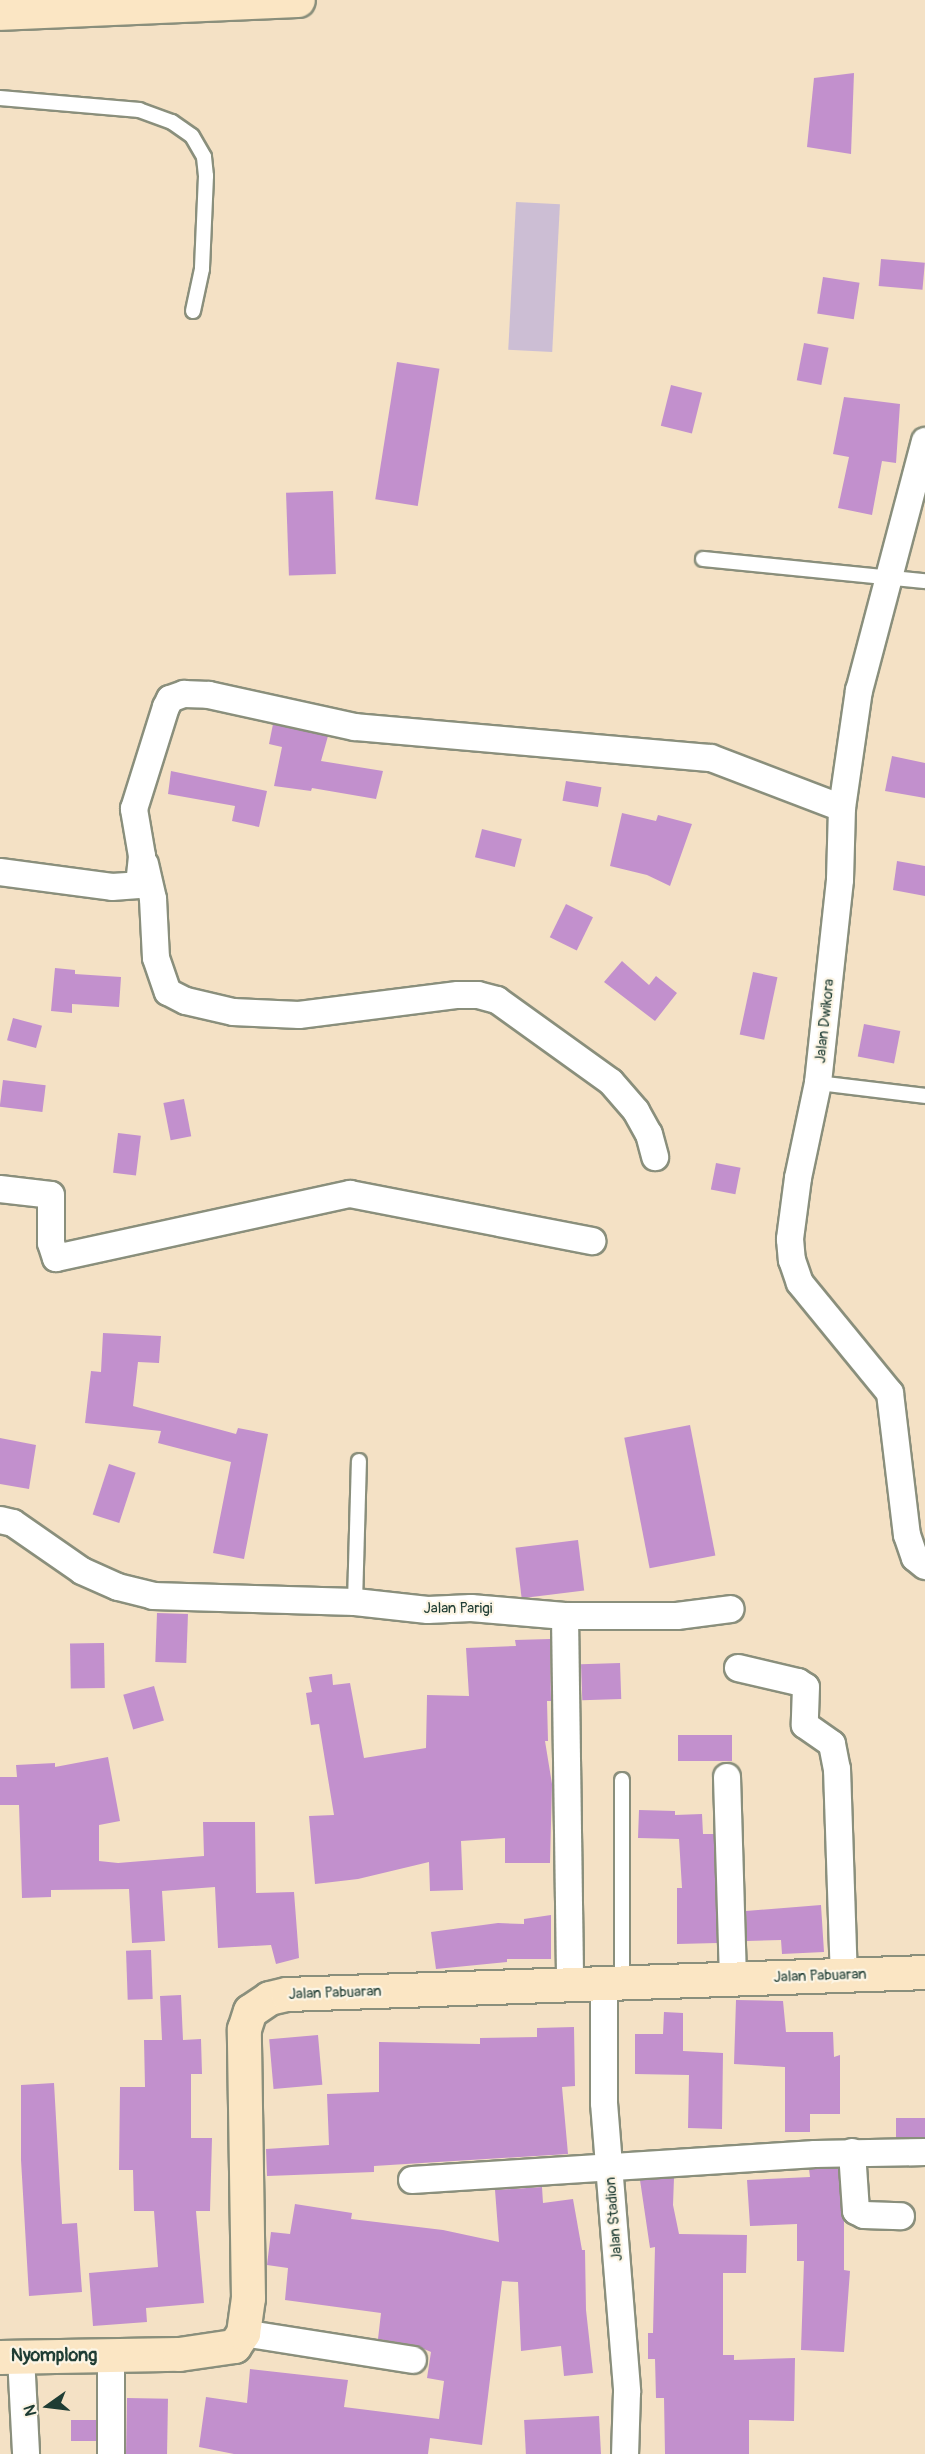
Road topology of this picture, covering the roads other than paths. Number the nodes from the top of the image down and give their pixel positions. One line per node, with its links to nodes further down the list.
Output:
1 (298, 0): 2 (street)
2 (121, 3): 3 (street)
3 (0, 14)
4 (0, 98): 5 (lane)
5 (193, 311)
6 (924, 458): 8 (street, Jalan Dwikora)
7 (703, 559): 8 (lane)
8 (888, 575): 9 (lane); 10 (street, Jalan Dwikora)
9 (925, 581)
10 (842, 808): 11 (street); 13 (street, Jalan Dwikora)
11 (142, 856): 12 (street); 15 (street)
12 (0, 872)
13 (818, 1083): 14 (lane); 20 (street, Jalan Dwikora)
14 (925, 1096)
15 (655, 1157)
16 (0, 1189): 17 (street)
17 (592, 1241)
18 (359, 1461): 21 (lane)
19 (0, 1520): 21 (street, Jalan Parigi)
20 (925, 1566)
21 (355, 1602): 23 (street, Jalan Parigi)
22 (731, 1609): 23 (street, Jalan Parigi)
23 (566, 1628): 31 (street)
24 (738, 1668): 28 (street)
25 (727, 1777): 29 (street)
26 (622, 1780): 30 (lane)
27 (925, 1972): 28 (street, Jalan Pabuaran)
28 (843, 1977): 29 (street, Jalan Pabuaran)
29 (732, 1978): 30 (street, Jalan Pabuaran)
30 (613, 1983): 31 (street, Jalan Pabuaran); 34 (street, Jalan Stadion)
31 (570, 1986): 37 (street, Jalan Pabuaran)
32 (852, 2152): 33 (street); 34 (street); 36 (street)
33 (925, 2152)
34 (609, 2169): 35 (street); 43 (street, Jalan Stadion)
35 (412, 2180)
36 (901, 2216)
37 (243, 2333): 38 (street); 40 (street)
38 (111, 2355): 39 (street); 42 (street)
39 (10, 2356): 41 (street)
40 (413, 2360)
41 (26, 2454)
42 (111, 2454)
43 (626, 2454)

